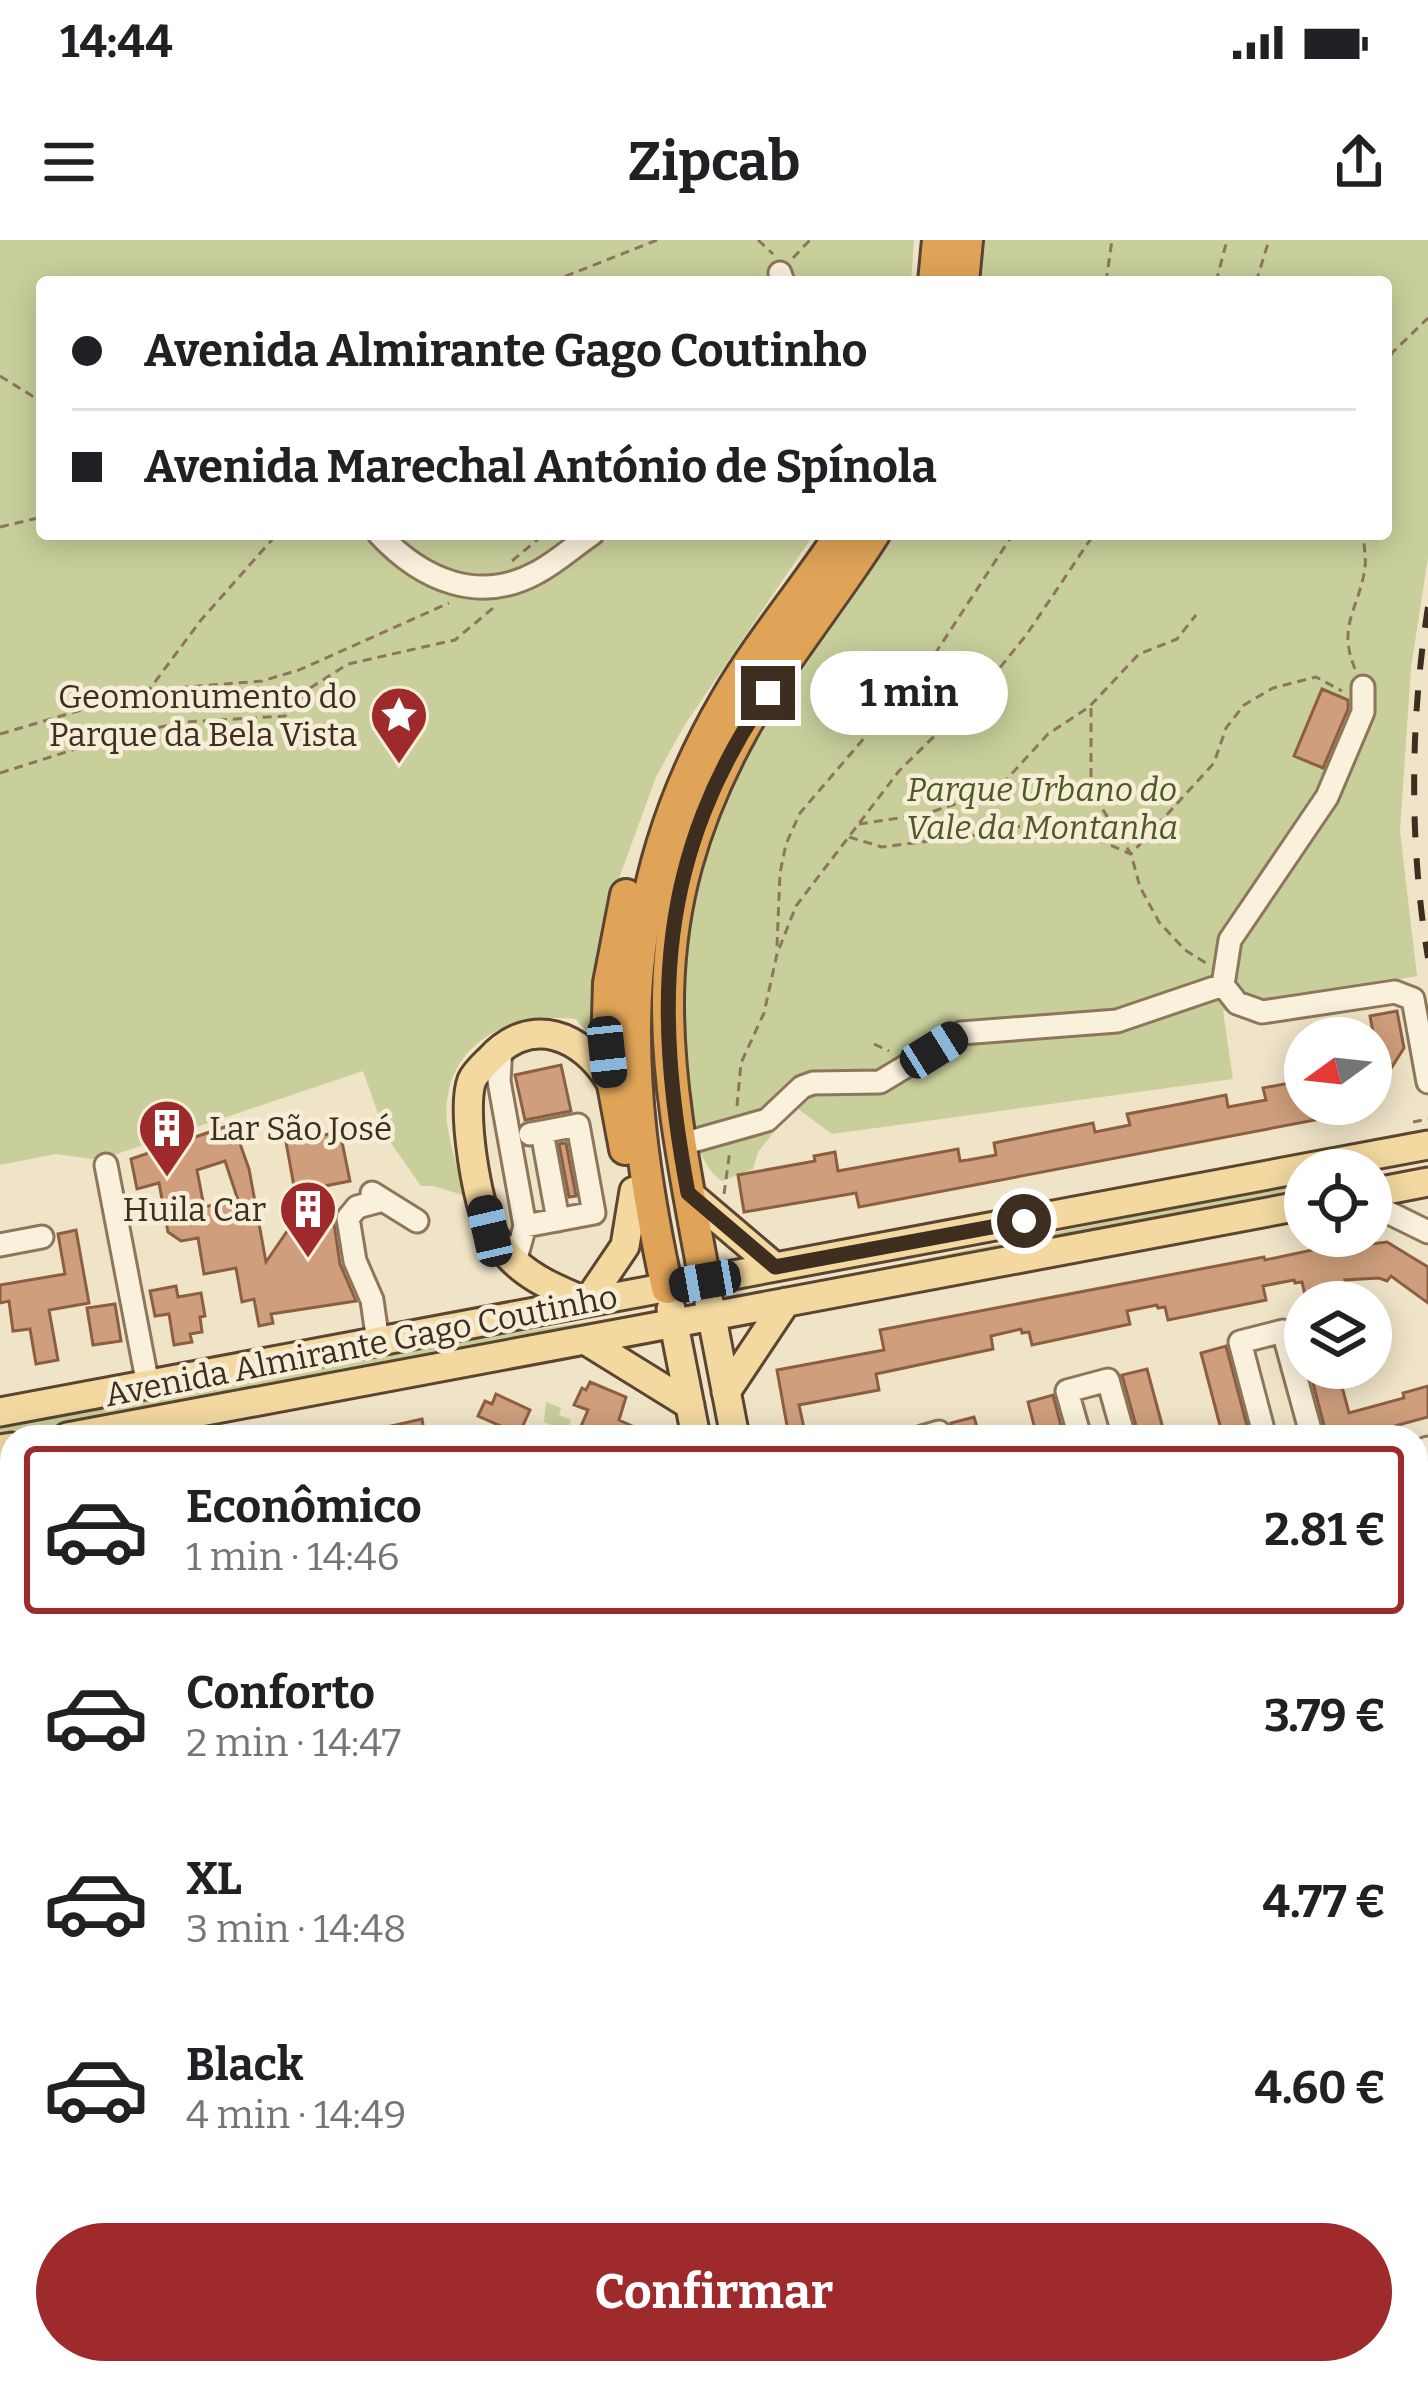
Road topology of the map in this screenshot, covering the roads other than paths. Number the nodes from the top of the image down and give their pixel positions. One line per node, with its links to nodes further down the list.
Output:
1 (938, 240): 3 (highway)
2 (967, 240): 4 (highway)
3 (935, 276)
4 (964, 276)
5 (386, 540): 6 (street)
6 (584, 540)
7 (837, 540): 10 (highway)
8 (870, 540): 18 (highway)
9 (1363, 697): 11 (street)
10 (726, 699): 13 (highway); 32 (highway)
11 (1225, 980): 14 (street); 18 (street)
12 (501, 1047): 13 (main road); 17 (street); 33 (main road)
13 (610, 1081): 22 (highway)
14 (1428, 1082)
15 (542, 1132): 17 (street); 26 (street); 26 (street)
16 (1421, 1134): 34 (main road, Avenida Almirante Gago Coutinho)
17 (509, 1137): 28 (street)
18 (679, 1145): 23 (highway)
19 (106, 1165): 43 (street)
20 (1428, 1182): 21 (main road)
21 (1392, 1189)
22 (634, 1191): 32 (highway); 38 (main road)
23 (688, 1193): 34 (main road); 35 (highway)
24 (1284, 1209): 37 (main road, Avenida Almirante Gago Coutinho)
25 (1392, 1214): 29 (street)
26 (558, 1220): 28 (street)
27 (417, 1221): 42 (street)
28 (525, 1226): 33 (street)
29 (1428, 1232)
30 (42, 1238): 31 (street)
31 (0, 1245)
32 (657, 1245): 36 (highway)
33 (515, 1262): 38 (main road)
34 (775, 1267): 35 (main road, Avenida Almirante Gago Coutinho)
35 (705, 1281): 36 (main road, Avenida Almirante Gago Coutinho); 39 (main road)
36 (667, 1288): 38 (main road, Avenida Almirante Gago Coutinho); 40 (main road)
37 (786, 1302): 39 (main road, Avenida Almirante Gago Coutinho); 44 (main road)
38 (587, 1303): 42 (main road, Avenida Almirante Gago Coutinho)
39 (712, 1316): 40 (main road, Avenida Almirante Gago Coutinho); 44 (main road)
40 (674, 1323): 41 (main road, Avenida Almirante Gago Coutinho); 45 (main road)
41 (585, 1340): 45 (main road); 47 (main road, Avenida Almirante Gago Coutinho)
42 (378, 1342): 43 (main road, Avenida Almirante Gago Coutinho)
43 (148, 1385): 46 (main road, Avenida Almirante Gago Coutinho)
44 (726, 1392): 49 (main road)
45 (690, 1405): 48 (main road)
46 (1, 1407)
47 (131, 1425)
48 (694, 1425)
49 (733, 1425)
50 (1077, 1425): 51 (street)
51 (1121, 1425)
52 (1262, 1425): 53 (street)
53 (1309, 1425)

